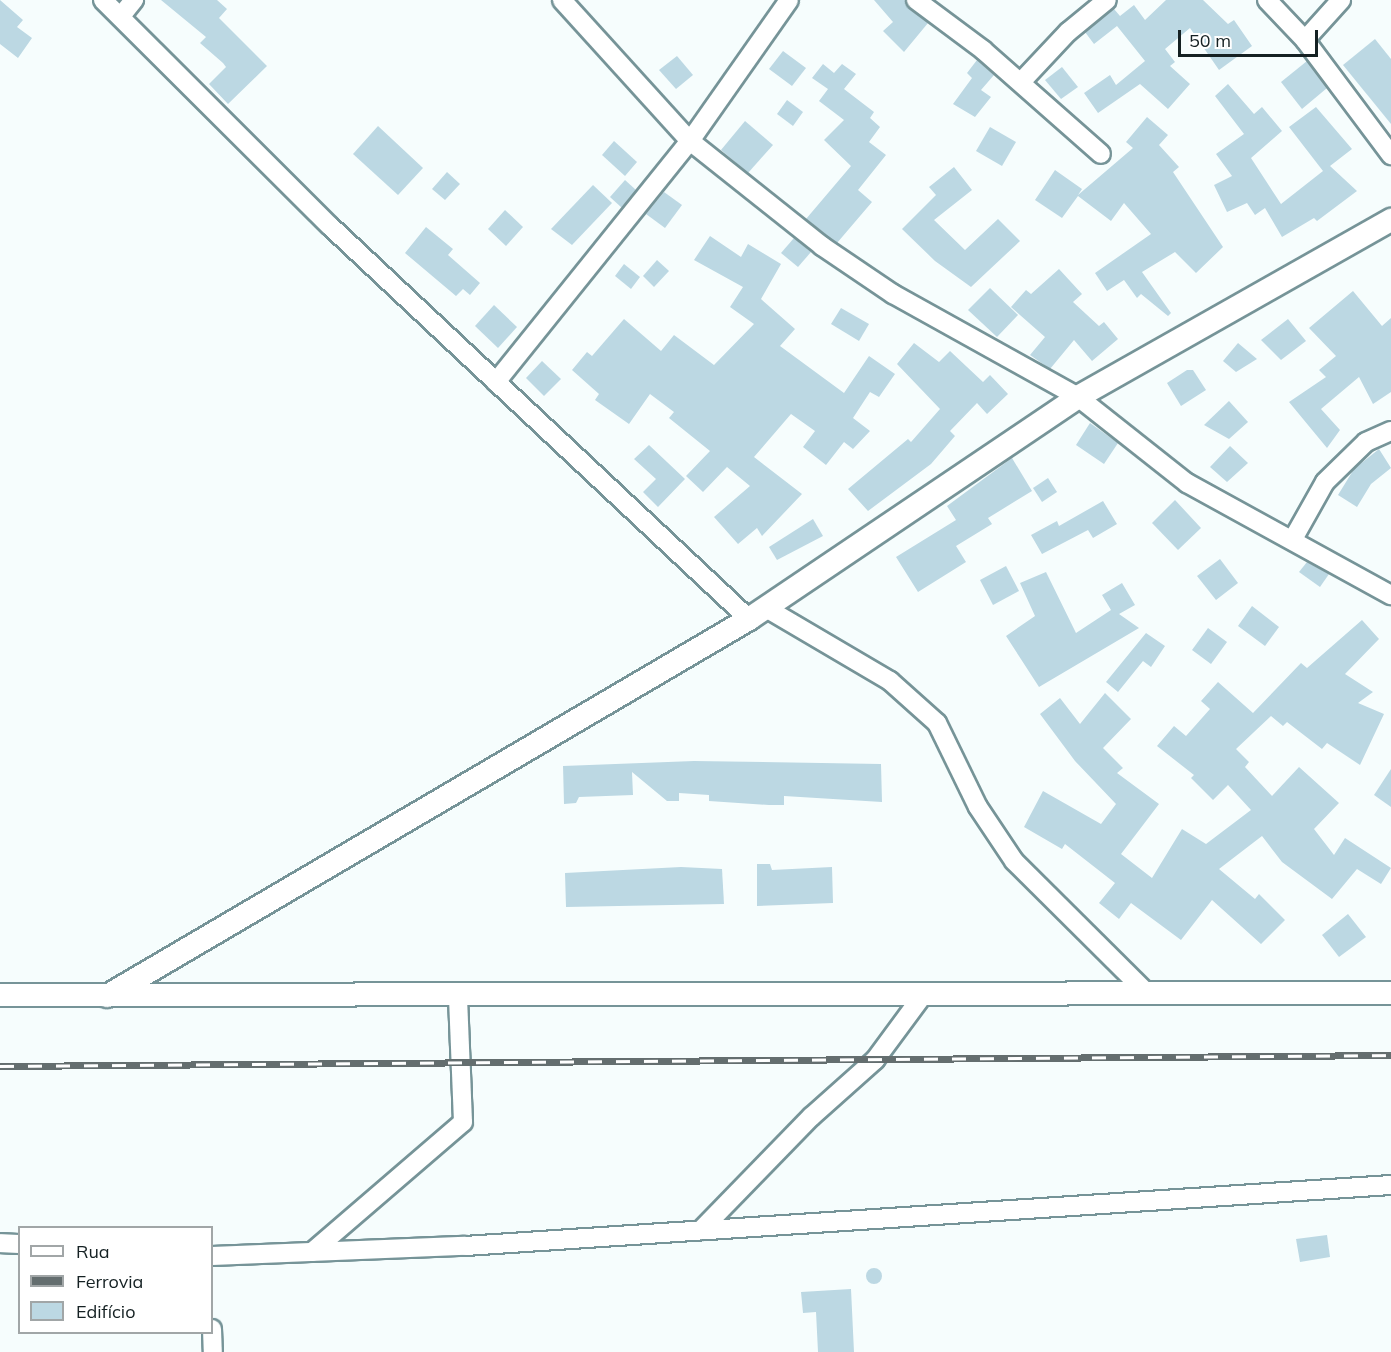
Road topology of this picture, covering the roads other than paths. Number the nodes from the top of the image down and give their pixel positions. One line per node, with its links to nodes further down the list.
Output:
1 (103, 0): 9 (street)
2 (134, 0): 9 (street)
3 (562, 0): 12 (street)
4 (789, 0): 12 (street)
5 (916, 0): 11 (street)
6 (1107, 0): 11 (street)
7 (1267, 0): 10 (street)
8 (1341, 0): 10 (street)
9 (121, 16): 16 (street)
10 (1305, 40): 14 (street)
11 (1021, 82): 13 (street)
12 (690, 141): 16 (street); 17 (street)
13 (1101, 154)
14 (1391, 155)
15 (1391, 220): 17 (street)
16 (496, 382): 21 (street)
17 (1078, 397): 19 (street); 21 (street)
18 (1391, 431): 19 (street)
19 (1293, 539): 20 (street)
20 (1391, 595)
21 (757, 614): 22 (street); 27 (street)
22 (1147, 993): 23 (street); 26 (street)
23 (1391, 993)
24 (0, 995): 27 (street)
25 (458, 995): 26 (street); 27 (street); 32 (street)
26 (923, 995): 29 (street)
27 (107, 996)
28 (1391, 1185): 29 (street)
29 (701, 1230): 32 (street)
30 (0, 1243): 31 (street)
31 (18, 1244)
32 (312, 1252): 33 (street)
33 (213, 1256)
34 (212, 1334): 35 (street)
35 (213, 1352)

